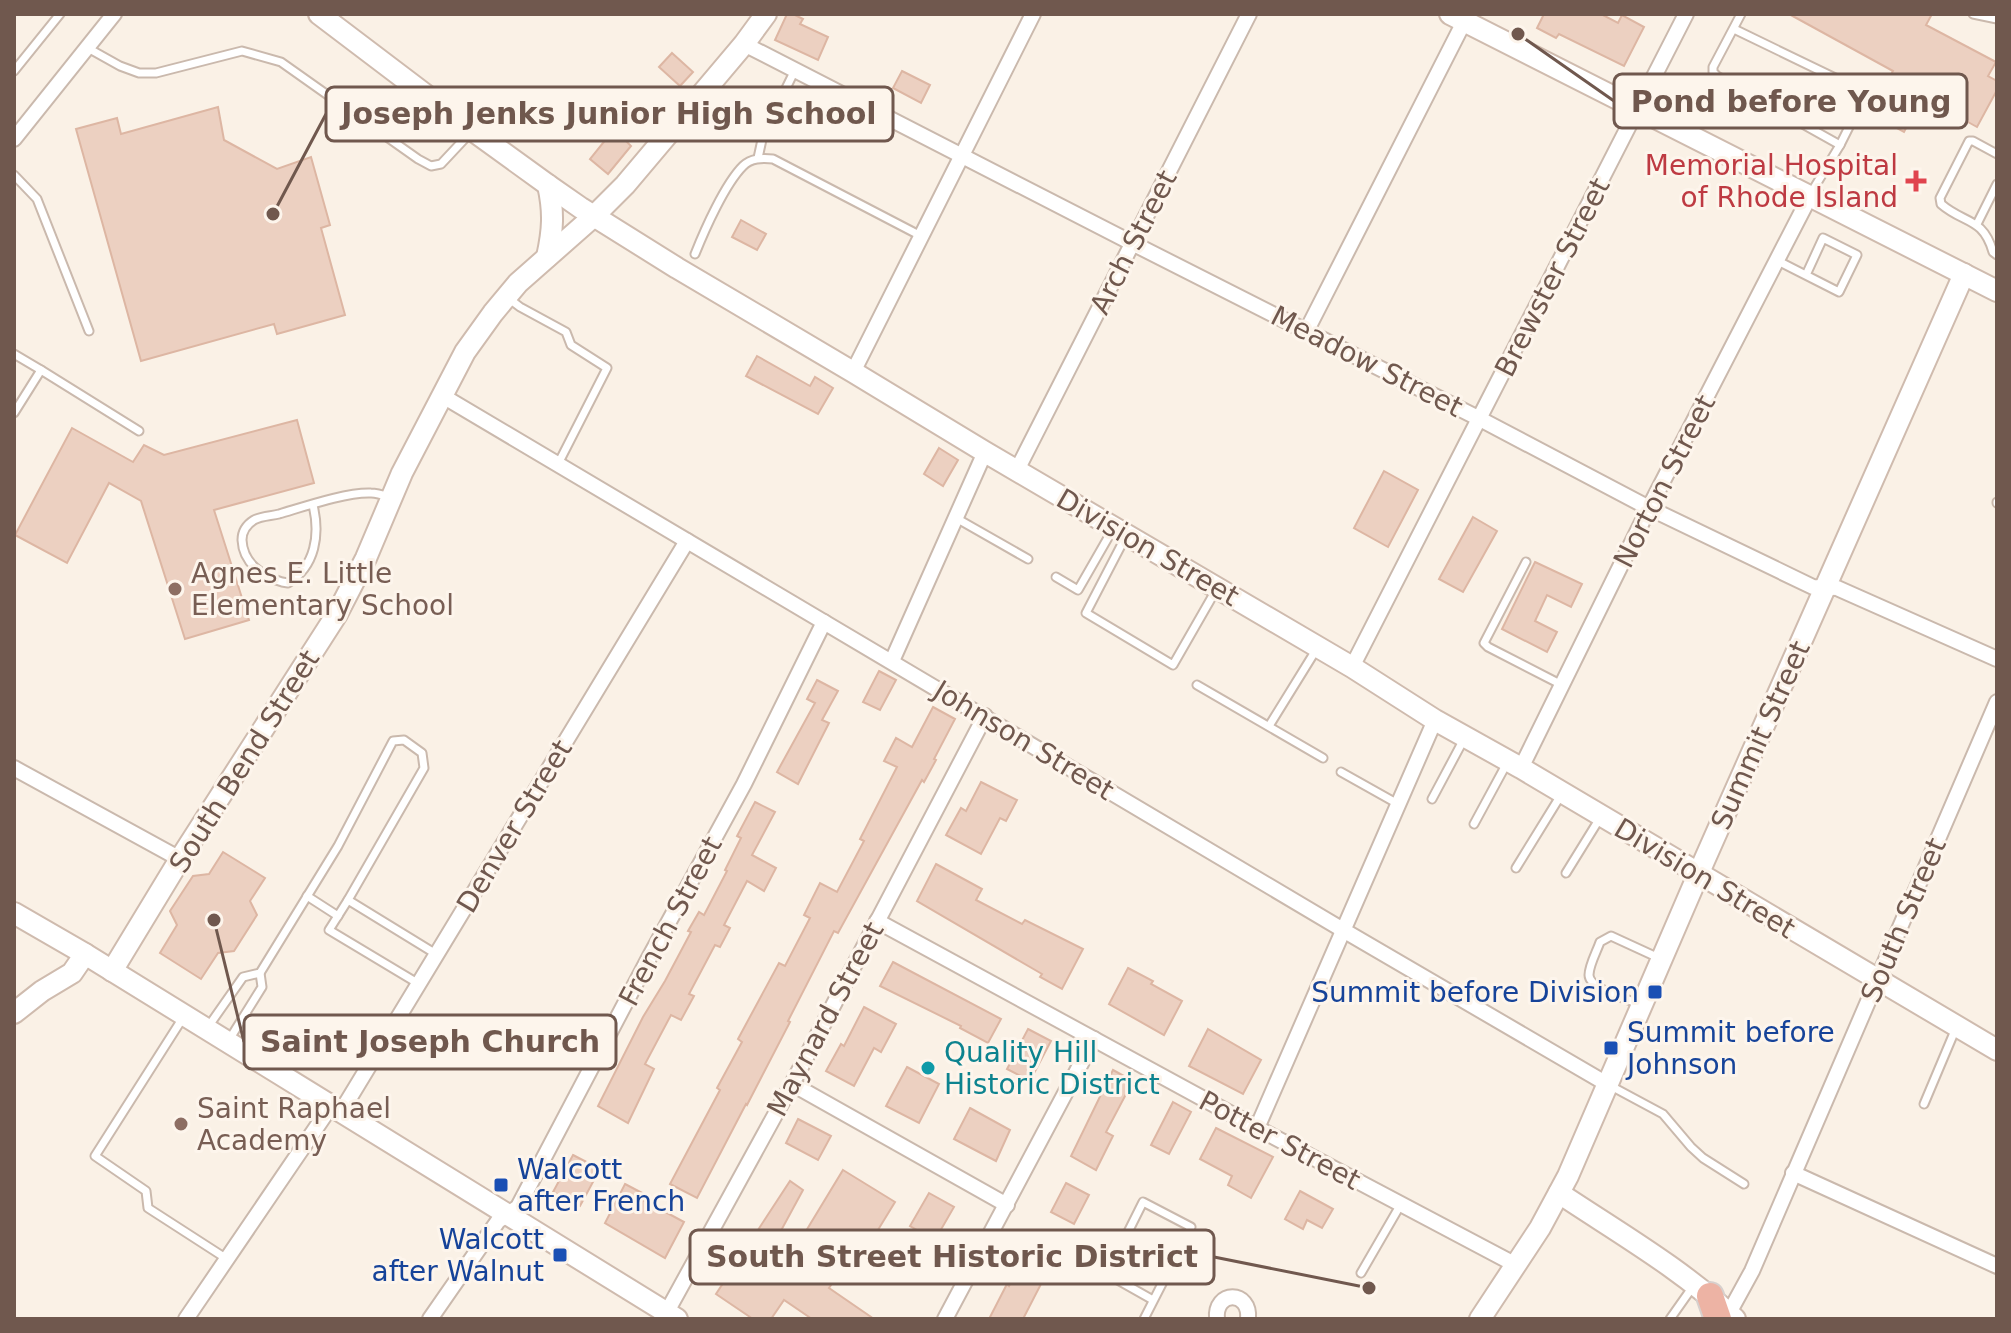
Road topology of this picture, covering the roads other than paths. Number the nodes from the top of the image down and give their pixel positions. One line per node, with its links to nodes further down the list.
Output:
1 (60, 14): 16 (lane)
2 (114, 14): 14 (street)
3 (319, 14): 18 (street, Division Street)
4 (766, 14): 13 (street, South Bend Street)
5 (1033, 14): 22 (street)
6 (1249, 14): 31 (street, Arch Street)
7 (1686, 14): 17 (street, Brewster Street)
8 (1741, 14): 12 (lane)
9 (1973, 14): 11 (lane)
10 (1461, 16): 17 (street); 40 (street)
11 (1997, 19)
12 (1734, 29): 20 (lane); 20 (lane)
13 (744, 44): 15 (street, Meadow Street); 28 (street, South Bend Street)
14 (86, 47): 18 (lane); 19 (street)
15 (795, 70): 22 (street, Meadow Street); 23 (lane)
16 (14, 71)
17 (1638, 109): 27 (street); 47 (street, Brewster Street)
18 (472, 130): 26 (street, Division Street)
19 (14, 139)
20 (1840, 145): 27 (lane)
21 (1997, 154): 29 (lane)
22 (962, 156): 30 (street); 31 (street, Meadow Street)
23 (758, 158): 30 (lane); 32 (lane)
24 (14, 175): 41 (lane)
25 (1997, 184): 29 (lane)
26 (548, 185): 28 (street, Division Street); 34 (street)
27 (1810, 196): 35 (street, Norton Street); 36 (street)
28 (594, 216): 34 (street, South Bend Street); 44 (street, Division Street)
29 (1977, 224): 33 (lane)
30 (921, 236): 44 (street)
31 (1132, 243): 40 (street, Meadow Street); 51 (street, Arch Street)
32 (695, 254)
33 (1997, 255)
34 (547, 257): 39 (street, South Bend Street)
35 (1776, 260): 37 (lane); 54 (street, Norton Street)
36 (1964, 274): 38 (street); 62 (street, Summit Street)
37 (1806, 275): 37 (lane)
38 (1996, 288)
39 (506, 297): 45 (street, South Bend Street); 50 (lane)
40 (1307, 330): 47 (street, Meadow Street)
41 (89, 331)
42 (14, 354): 43 (lane)
43 (41, 370): 46 (lane); 48 (lane)
44 (853, 372): 49 (street, Division Street)
45 (441, 395): 50 (street, Johnson Street); 52 (street, South Bend Street)
46 (14, 413)
47 (1480, 419): 54 (street, Meadow Street); 67 (street, Brewster Street)
48 (139, 431)
49 (985, 452): 51 (street, Division Street); 55 (street)
50 (558, 464): 57 (street, Johnson Street)
51 (1017, 470): 56 (street, Division Street)
52 (391, 498): 53 (lane); 84 (street, South Bend Street)
53 (313, 505): 53 (lane)
54 (1649, 508): 62 (street, Meadow Street); 69 (street, Norton Street)
55 (956, 518): 58 (lane); 66 (street)
56 (1120, 531): 60 (lane); 61 (street, Division Street); 61 (lane)
57 (687, 541): 63 (street, Johnson Street); 95 (street, Denver Street)
58 (1028, 559)
59 (1526, 562): 69 (lane)
60 (1056, 577)
61 (1217, 588): 64 (street, Division Street)
62 (1825, 588): 65 (street, Meadow Street); 87 (street, Summit Street)
63 (824, 622): 66 (street, Johnson Street); 119 (street, French Street)
64 (1318, 647): 67 (street, Division Street); 73 (lane)
65 (1997, 659)
66 (892, 661): 71 (street, Johnson Street)
67 (1352, 667): 72 (street, Division Street)
68 (1197, 685): 73 (lane)
69 (1562, 685): 76 (street, Norton Street)
70 (1997, 702): 99 (street, South Street)
71 (985, 716): 92 (street, Maynard Street); 93 (street, Johnson Street)
72 (1435, 720): 74 (street, Division Street); 81 (street)
73 (1269, 726): 75 (lane)
74 (1465, 737): 76 (street, Division Street); 80 (lane)
75 (1323, 758)
76 (1514, 764): 79 (street, Division Street); 83 (lane)
77 (14, 768): 84 (street)
78 (1341, 772): 81 (lane)
79 (1562, 793): 82 (street, Division Street); 85 (lane)
80 (1432, 799)
81 (1398, 804): 93 (street)
82 (1601, 816): 86 (lane); 87 (street, Division Street)
83 (1474, 824)
84 (180, 859): 97 (street, South Bend Street)
85 (1516, 868)
86 (1566, 873)
87 (1699, 874): 96 (street, Summit Street); 99 (street, Division Street)
88 (307, 896): 89 (lane); 91 (lane); 98 (lane)
89 (348, 900): 91 (lane); 95 (lane)
90 (14, 913): 94 (street)
91 (338, 916): 100 (lane)
92 (877, 921): 106 (street, Potter Street); 109 (street, Maynard Street)
93 (1343, 930): 110 (street, Johnson Street); 113 (street)
94 (85, 954): 97 (street); 102 (street)
95 (436, 954): 100 (street, Denver Street)
96 (1662, 960): 101 (street, Summit Street); 101 (lane)
97 (112, 971): 103 (street)
98 (260, 973): 105 (lane); 107 (lane)
99 (1877, 979): 104 (street, Division Street); 114 (street, South Street)
100 (419, 984): 112 (street, Denver Street)
101 (1642, 1005): 110 (street, Summit Street)
102 (14, 1013)
103 (184, 1015): 105 (street); 120 (lane)
104 (1957, 1026): 108 (street, Division Street); 111 (lane)
105 (207, 1029): 107 (street)
106 (1094, 1039): 113 (street, Potter Street); 118 (street)
107 (228, 1042): 112 (street)
108 (1997, 1050)
109 (792, 1084): 118 (street); 126 (street, Maynard Street)
110 (1607, 1084): 115 (lane); 116 (street, Summit Street)
111 (1924, 1104)
112 (336, 1109): 119 (street); 120 (street, Denver Street)
113 (1257, 1128): 117 (street, Potter Street)
114 (1793, 1173): 121 (street); 125 (street, South Street)
115 (1744, 1184)
116 (1559, 1193): 122 (street, Summit Street); 125 (street)
117 (1401, 1204): 122 (street, Potter Street); 123 (lane)
118 (1007, 1205): 129 (street)
119 (507, 1215): 126 (street); 128 (street, French Street)
120 (227, 1259): 127 (street, Denver Street)
121 (1996, 1263)
122 (1516, 1265): 133 (street, Summit Street)
123 (1361, 1273)
124 (1153, 1300): 124 (lane); 130 (lane)
125 (1717, 1306): 134 (lane)
126 (669, 1317)
127 (186, 1319)
128 (430, 1319)
129 (945, 1319)
130 (1144, 1319)
131 (1217, 1319): 132 (street)
132 (1248, 1319)
133 (1480, 1319)
134 (1670, 1319)

